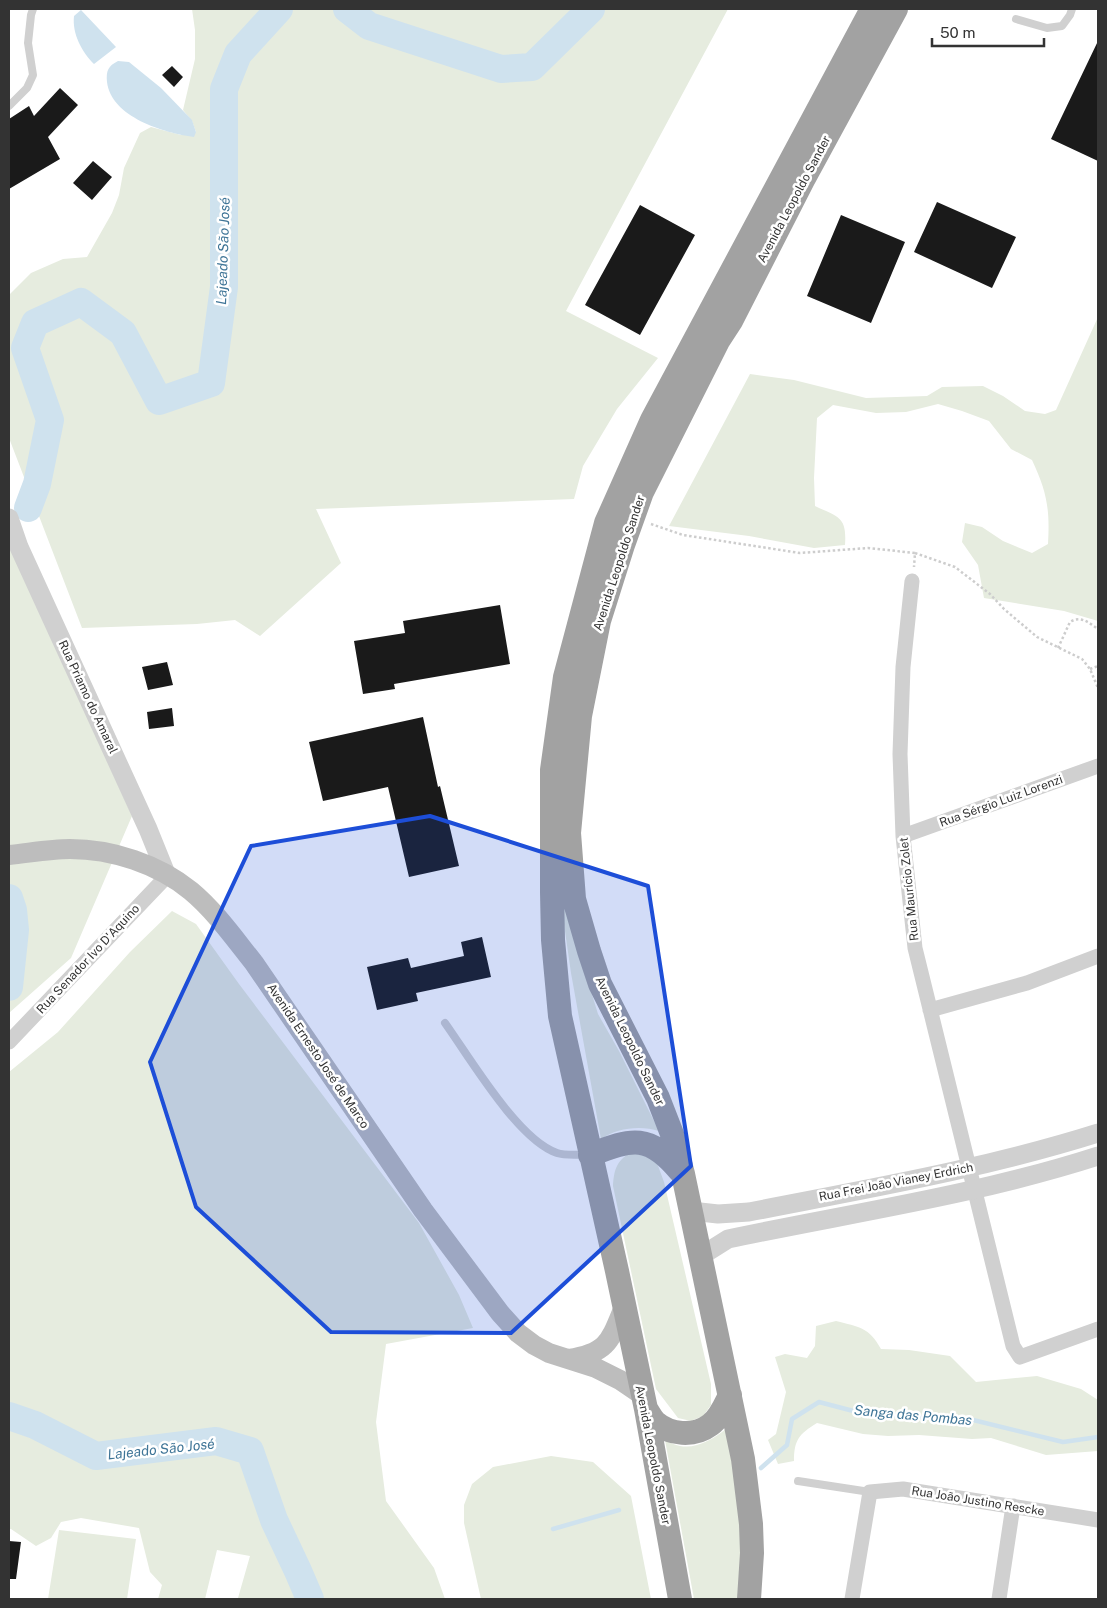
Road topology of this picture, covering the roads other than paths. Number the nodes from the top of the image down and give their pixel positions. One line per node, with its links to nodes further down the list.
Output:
1 (33, 9): 6 (lane)
2 (872, 9): 18 (highway, Avenida Leopoldo Sander)
3 (896, 9): 21 (highway, Avenida Leopoldo Sander)
4 (1072, 9): 5 (lane)
5 (1016, 19)
6 (9, 106)
7 (9, 518): 12 (street, Rua Priamo do Amaral)
8 (912, 581): 10 (street, Rua Maurício Zolet)
9 (1098, 766): 10 (street, Rua Sérgio Luiz Lorenzi)
10 (903, 836): 14 (street, Rua Maurício Zolet)
11 (9, 855): 12 (main road, Avenida Ernesto José de Marco)
12 (167, 876): 16 (street, Rua Senador Ivo D'Aquino); 27 (main road, Avenida Ernesto José de Marco)
13 (1098, 956): 14 (street)
14 (930, 1010): 20 (street, Rua Maurício Zolet)
15 (445, 1023): 18 (lane)
16 (9, 1042)
17 (1098, 1133): 20 (street, Rua Frei João Vianey Erdrich)
18 (590, 1155): 21 (highway); 25 (highway, Avenida Leopoldo Sander)
19 (1098, 1156): 22 (street, Rua Frei João Vianey Erdrich)
20 (971, 1168): 22 (street, Rua Maurício Zolet); 23 (street, Rua Frei João Vianey Erdrich)
21 (683, 1174): 23 (highway, Avenida Leopoldo Sander)
22 (976, 1190): 24 (street, Rua Frei João Vianey Erdrich); 26 (street, Rua Maurício Zolet)
23 (691, 1211): 24 (highway, Avenida Leopoldo Sander)
24 (701, 1256): 28 (highway, Avenida Leopoldo Sander)
25 (624, 1308): 27 (main road); 29 (highway, Avenida Leopoldo Sander)
26 (1098, 1329)
27 (569, 1359): 29 (main road, Avenida Ernesto José de Marco)
28 (730, 1395): 29 (highway); 35 (highway, Avenida Leopoldo Sander)
29 (644, 1402): 34 (highway, Avenida Leopoldo Sander)
30 (798, 1481): 31 (lane, Rua João Justino Rescke)
31 (870, 1492): 32 (street, Rua João Justino Rescke); 36 (street)
32 (1014, 1506): 33 (street, Rua João Justino Rescke); 37 (street)
33 (1098, 1520)
34 (680, 1599)
35 (749, 1599)
36 (852, 1599)
37 (999, 1599)

